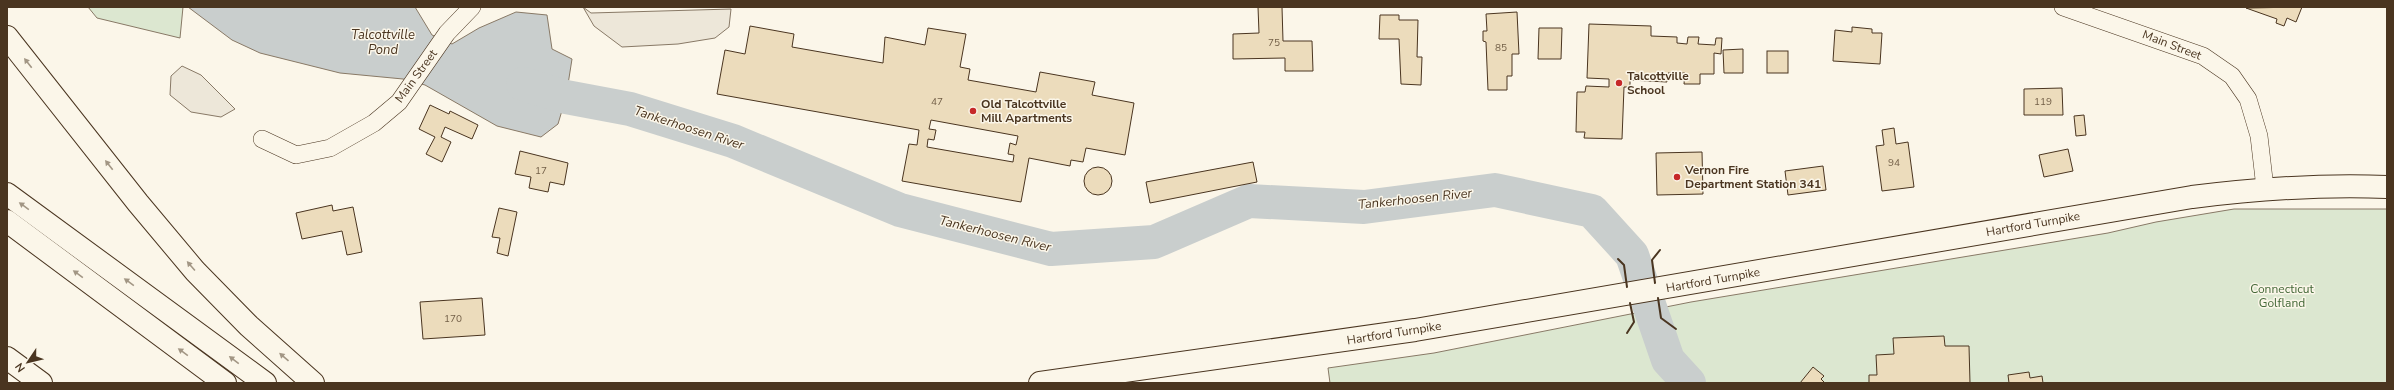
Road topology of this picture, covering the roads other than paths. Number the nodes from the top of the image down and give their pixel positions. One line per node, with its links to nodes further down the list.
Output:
1 (472, 7): 4 (street, Main Street)
2 (2063, 7): 6 (street, Main Street)
3 (7, 37): 13 (main road, one-way to 3)
4 (262, 139)
5 (2387, 187): 6 (main road, Hartford Turnpike)
6 (2265, 188): 14 (main road, Hartford Turnpike)
7 (7, 194): 12 (main road, one-way to 7)
8 (7, 221): 11 (main road, one-way to 8)
9 (7, 358): 10 (main road)
10 (41, 383)
11 (225, 383)
12 (265, 383)
13 (313, 383)
14 (1040, 383)

